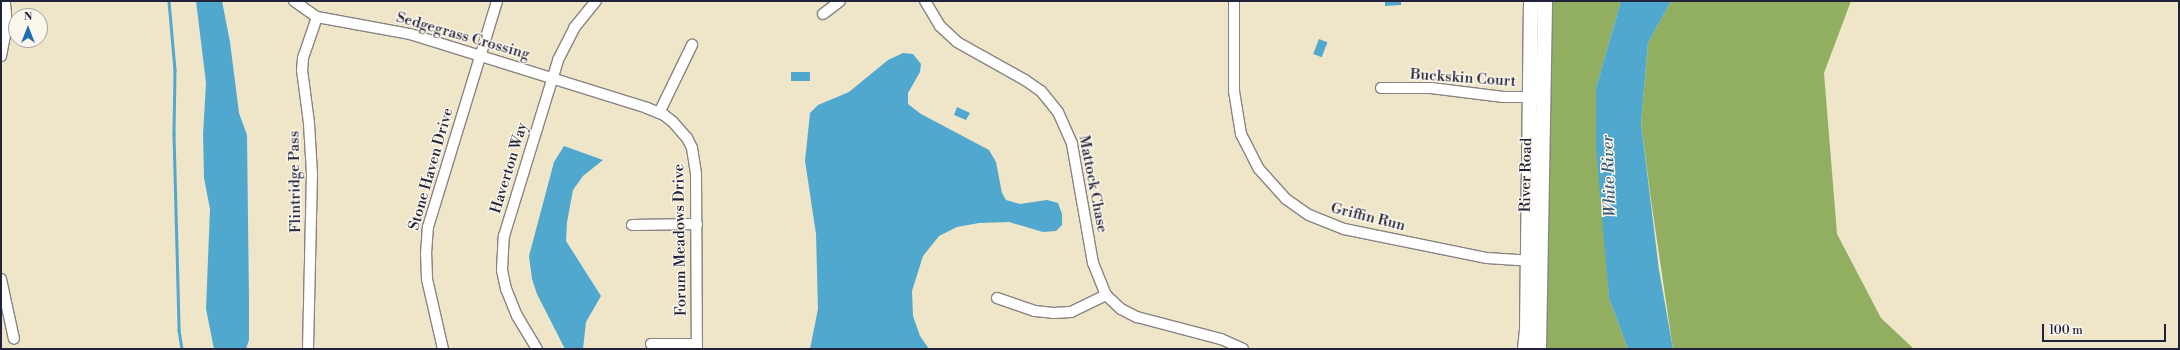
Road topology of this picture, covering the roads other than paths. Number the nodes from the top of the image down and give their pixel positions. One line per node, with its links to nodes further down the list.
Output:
1 (5, 1): 13 (street)
2 (294, 1): 11 (street)
3 (497, 1): 14 (street, Stone Haven Drive)
4 (596, 1): 15 (street, Haverton Way)
5 (840, 1): 10 (street)
6 (925, 1): 25 (street, Mattock Chase)
7 (1234, 1): 22 (street, Griffin Run)
8 (1531, 1): 17 (main road, River Road)
9 (1545, 1): 18 (main road, River Road)
10 (823, 14)
11 (316, 17): 14 (street, Sedgegrass Crossing); 30 (street, Flintridge Pass)
12 (692, 45): 19 (street)
13 (1, 56)
14 (480, 56): 15 (street, Sedgegrass Crossing); 31 (street, Stone Haven Drive)
15 (552, 78): 19 (street, Forum Meadows Drive); 32 (street, Haverton Way)
16 (1381, 88): 17 (street, Buckskin Court)
17 (1529, 97): 18 (street, Buckskin Court); 22 (main road, River Road)
18 (1543, 98): 23 (main road, River Road)
19 (659, 113): 20 (street, Forum Meadows Drive)
20 (696, 224): 21 (street); 29 (street, Forum Meadows Drive)
21 (632, 225)
22 (1527, 260): 23 (street, Griffin Run); 34 (main road, River Road)
23 (1542, 261): 35 (main road, River Road)
24 (1, 279): 27 (street)
25 (1106, 295): 26 (street); 33 (street)
26 (997, 298)
27 (14, 339)
28 (651, 344): 29 (street)
29 (697, 347)
30 (308, 349)
31 (442, 349)
32 (537, 349)
33 (1243, 349)
34 (1524, 349)
35 (1539, 349)

